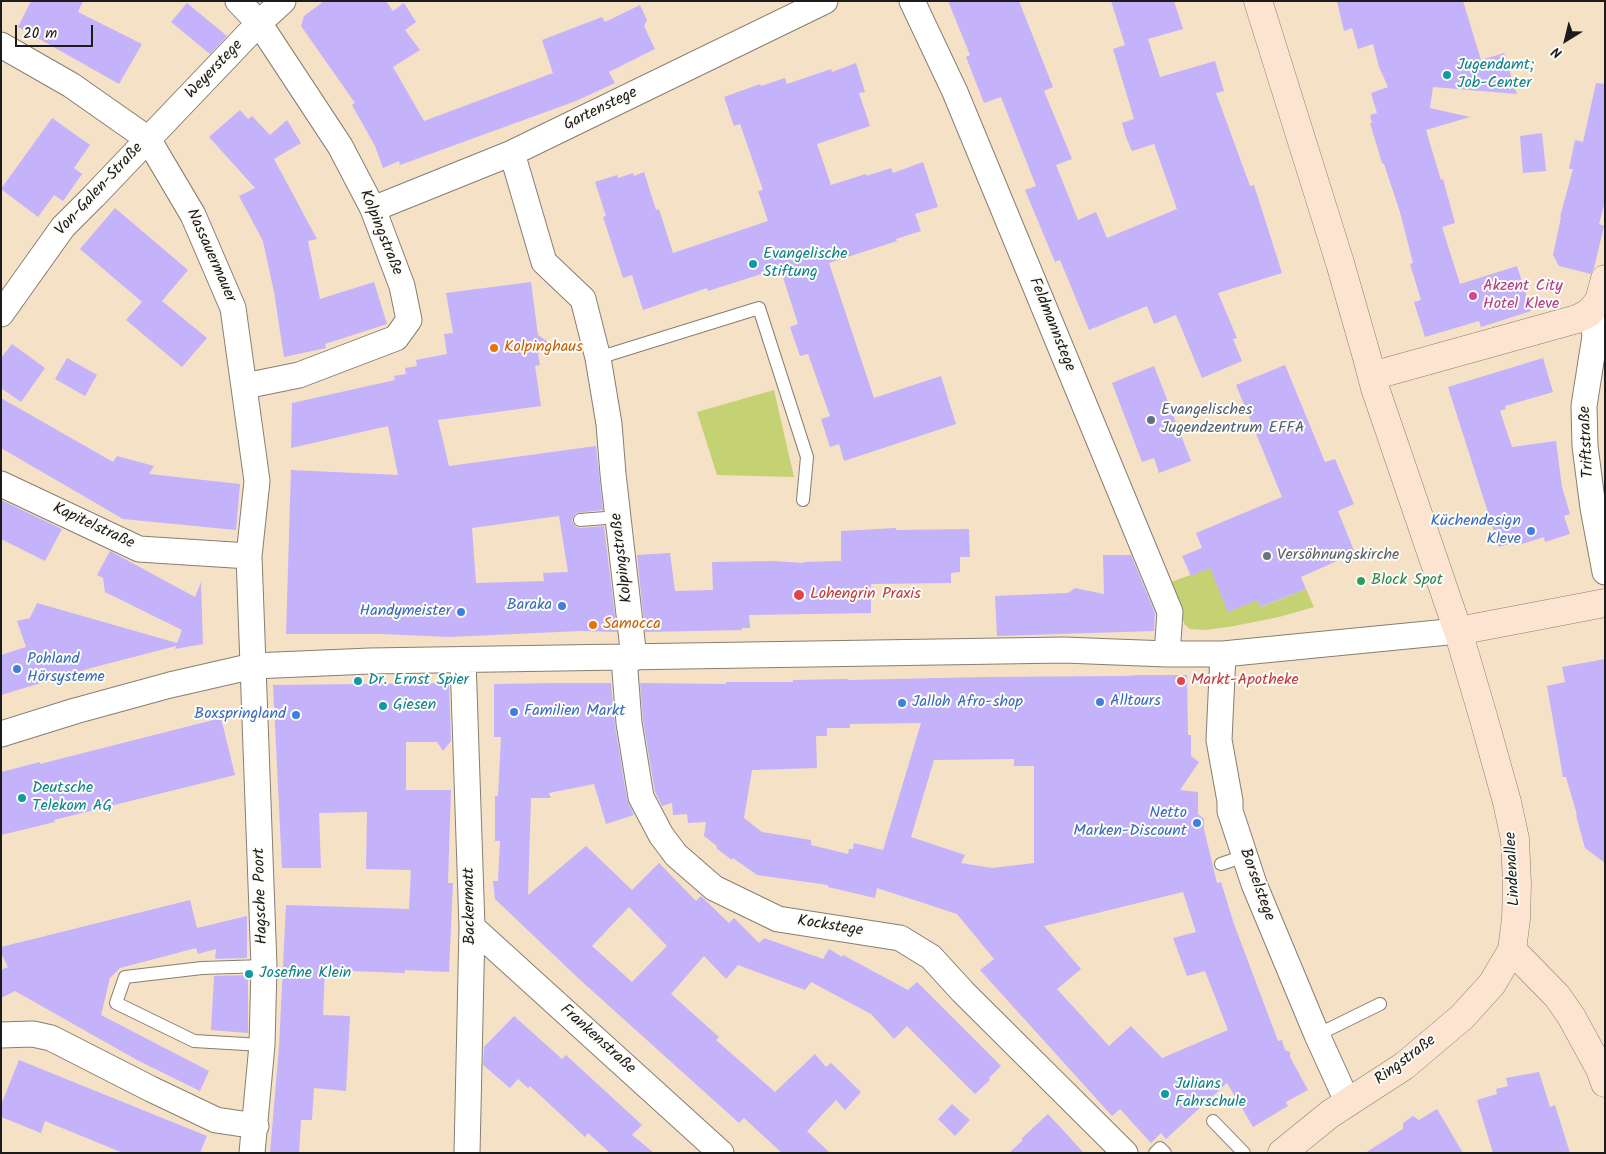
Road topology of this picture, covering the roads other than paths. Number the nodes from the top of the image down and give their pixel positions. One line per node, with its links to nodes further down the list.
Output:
1 (238, 1): 6 (street, Kolpingstraße)
2 (283, 1): 6 (street, Weyerstege)
3 (825, 1): 9 (street, Gartenstege)
4 (912, 1): 25 (street, Feldmannstege)
5 (1258, 1): 15 (main road, Lindenallee)
6 (260, 23): 8 (street, Weyerstege); 10 (street, Kolpingstraße)
7 (1, 45): 8 (street, Nassauermauer)
8 (148, 139): 13 (street, Von-Galen-Straße); 16 (street, Nassauermauer)
9 (512, 153): 10 (street, Gartenstege); 14 (street, Kolpingstraße)
10 (374, 209): 16 (street, Kolpingstraße)
11 (1605, 279): 12 (main road)
12 (1589, 313): 15 (main road); 22 (street, Triftstraße)
13 (1, 314)
14 (598, 358): 18 (lane); 19 (street, Kolpingstraße)
15 (1372, 376): 24 (main road, Lindenallee)
16 (245, 386): 21 (street, Nassauermauer)
17 (1, 484): 21 (street, Kapitelstraße)
18 (802, 500)
19 (618, 517): 20 (lane); 27 (street, Kolpingstraße)
20 (580, 520)
21 (250, 556): 29 (street, Hagsche Poort)
22 (1605, 571)
23 (1605, 603): 24 (main road)
24 (1458, 632): 26 (street); 34 (main road, Lindenallee)
25 (1167, 654): 26 (street); 27 (street)
26 (1223, 654): 31 (street, Borselstege)
27 (629, 658): 28 (street); 47 (street, Kockstege)
28 (463, 660): 29 (street); 33 (street, Backermatt)
29 (253, 666): 30 (street); 35 (street, Hagsche Poort)
30 (1, 734)
31 (1245, 856): 32 (lane); 38 (street, Borselstege)
32 (1221, 864)
33 (472, 927): 45 (street, Backermatt); 46 (street, Frankenstraße)
34 (1512, 950): 40 (main road); 41 (main road, Ringstraße)
35 (264, 966): 39 (street, Hagsche Poort); 39 (lane)
36 (1380, 1004): 38 (lane)
37 (1, 1035): 43 (street)
38 (1316, 1035): 41 (street, Borselstege)
39 (262, 1045): 43 (street, Hagsche Poort)
40 (1605, 1084)
41 (1350, 1102): 51 (main road, Ringstraße)
42 (1213, 1121): 50 (lane)
43 (256, 1126): 44 (street, Hagsche Poort)
44 (252, 1153)
45 (467, 1153)
46 (721, 1153)
47 (1125, 1153)
48 (1155, 1153): 49 (lane)
49 (1165, 1153)
50 (1244, 1153)
51 (1282, 1153)

